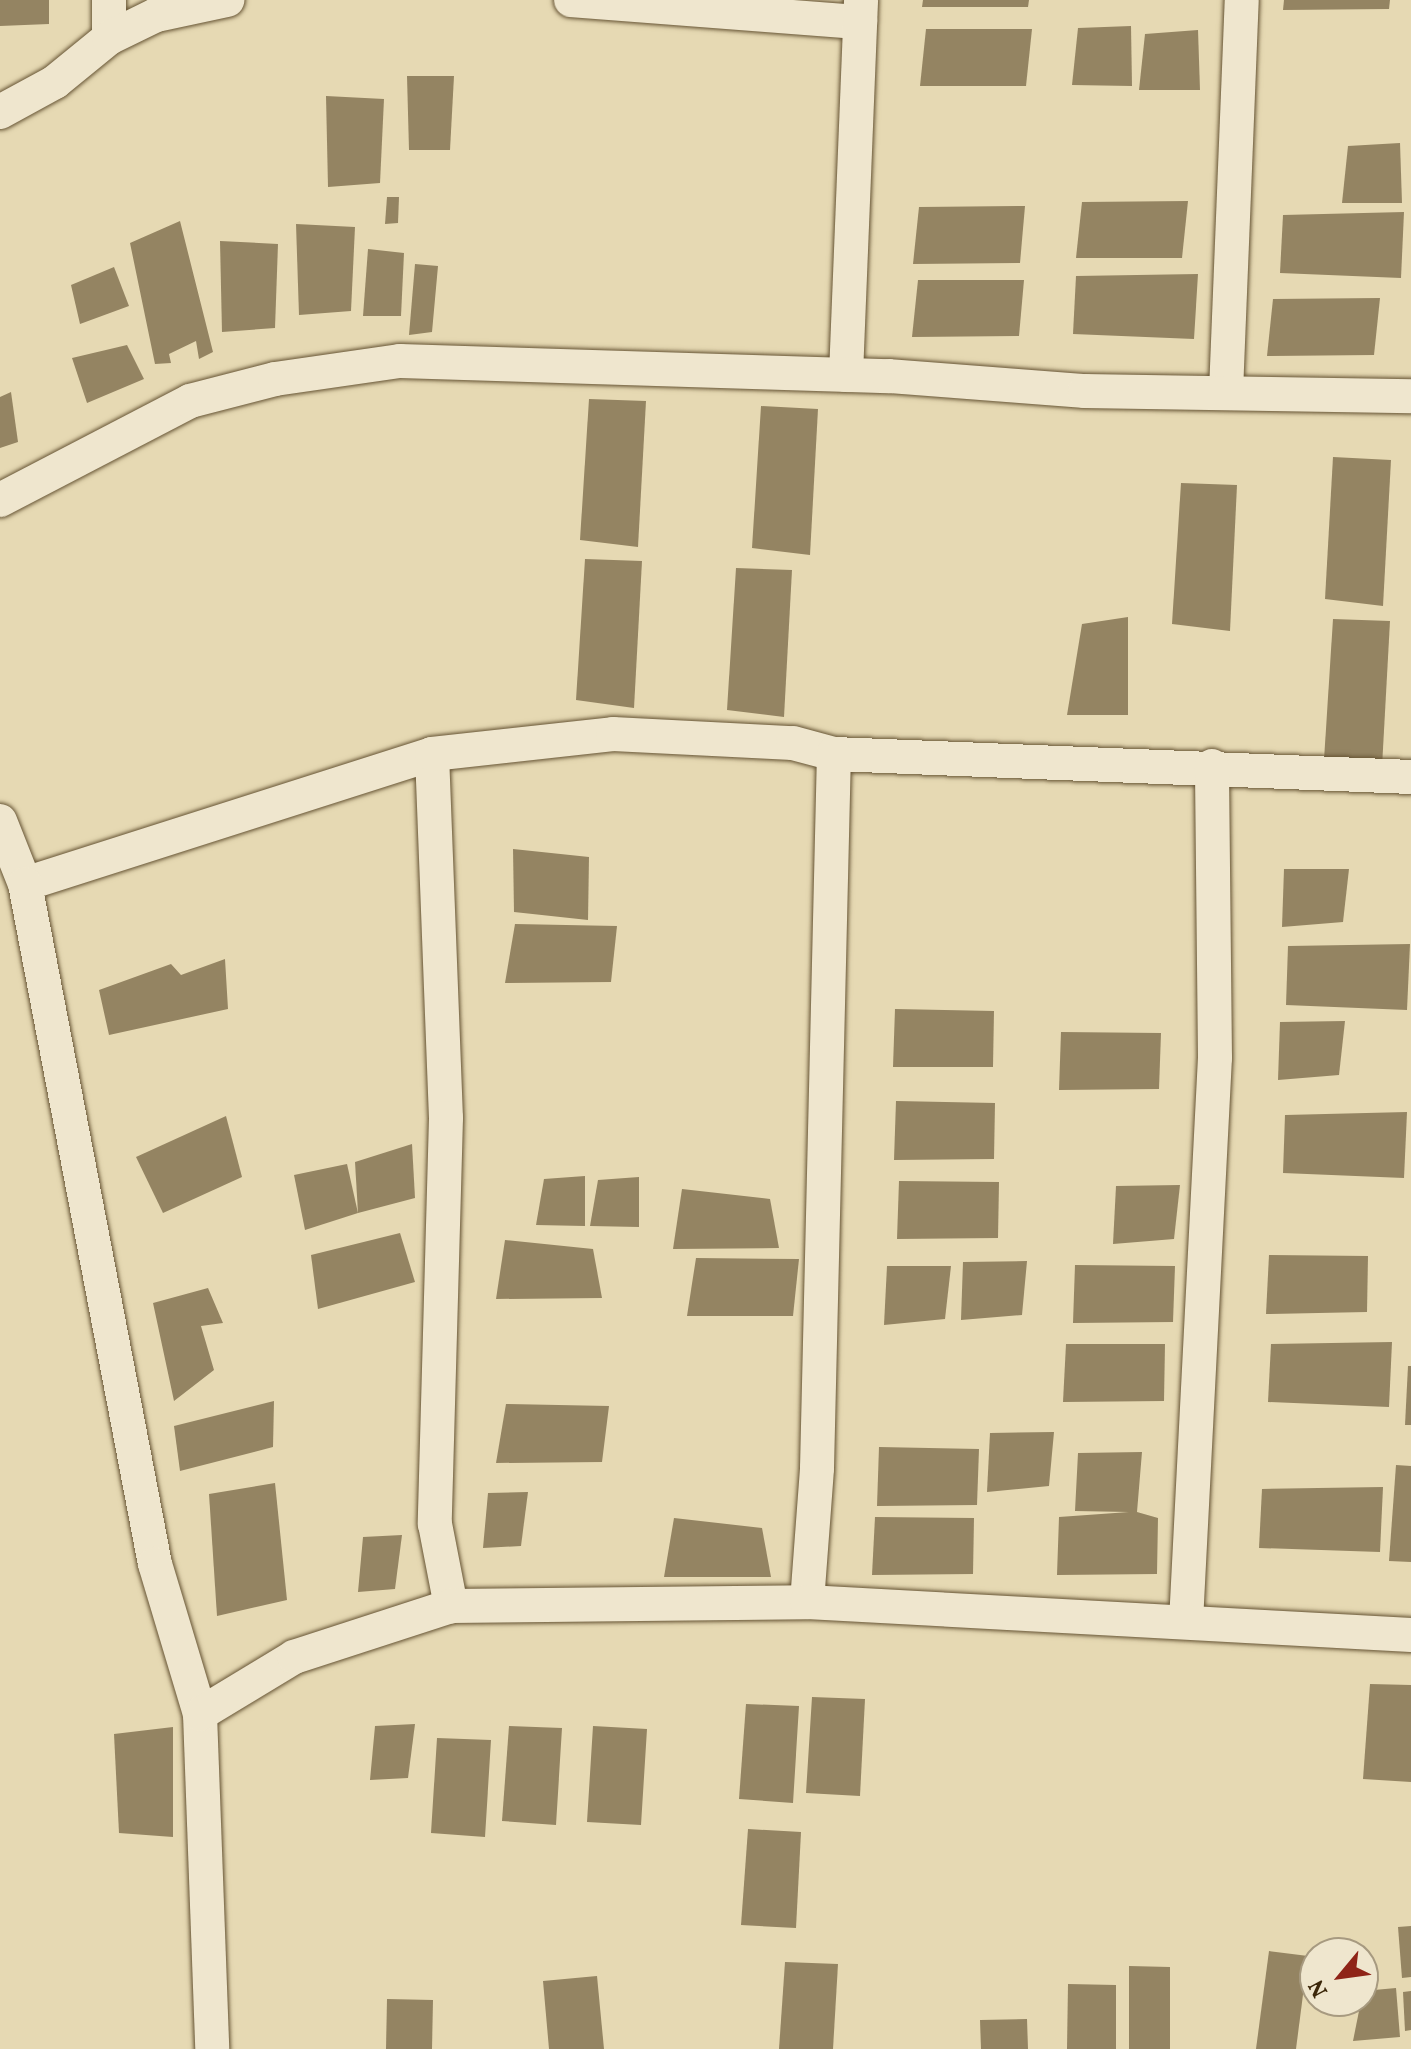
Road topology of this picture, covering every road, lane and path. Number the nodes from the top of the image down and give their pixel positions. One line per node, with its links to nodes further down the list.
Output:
1 (109, 0): 6 (street)
2 (227, 0): 6 (street)
3 (571, 0): 5 (street)
4 (1242, 0): 9 (street)
5 (861, 11): 8 (street)
6 (109, 38): 7 (street)
7 (0, 112)
8 (846, 375): 9 (street); 11 (street)
9 (1226, 392): 10 (street)
10 (1411, 396)
11 (0, 500)
12 (432, 754): 13 (street); 17 (street); 19 (street)
13 (834, 754): 14 (street); 18 (street)
14 (1212, 766): 15 (street); 20 (street)
15 (1411, 777)
16 (0, 821): 17 (street)
17 (25, 884): 22 (street)
18 (807, 1602): 19 (street); 20 (street)
19 (451, 1606): 22 (street)
20 (1186, 1622): 21 (street)
21 (1411, 1635)
22 (200, 1714): 23 (street)
23 (212, 2049)

